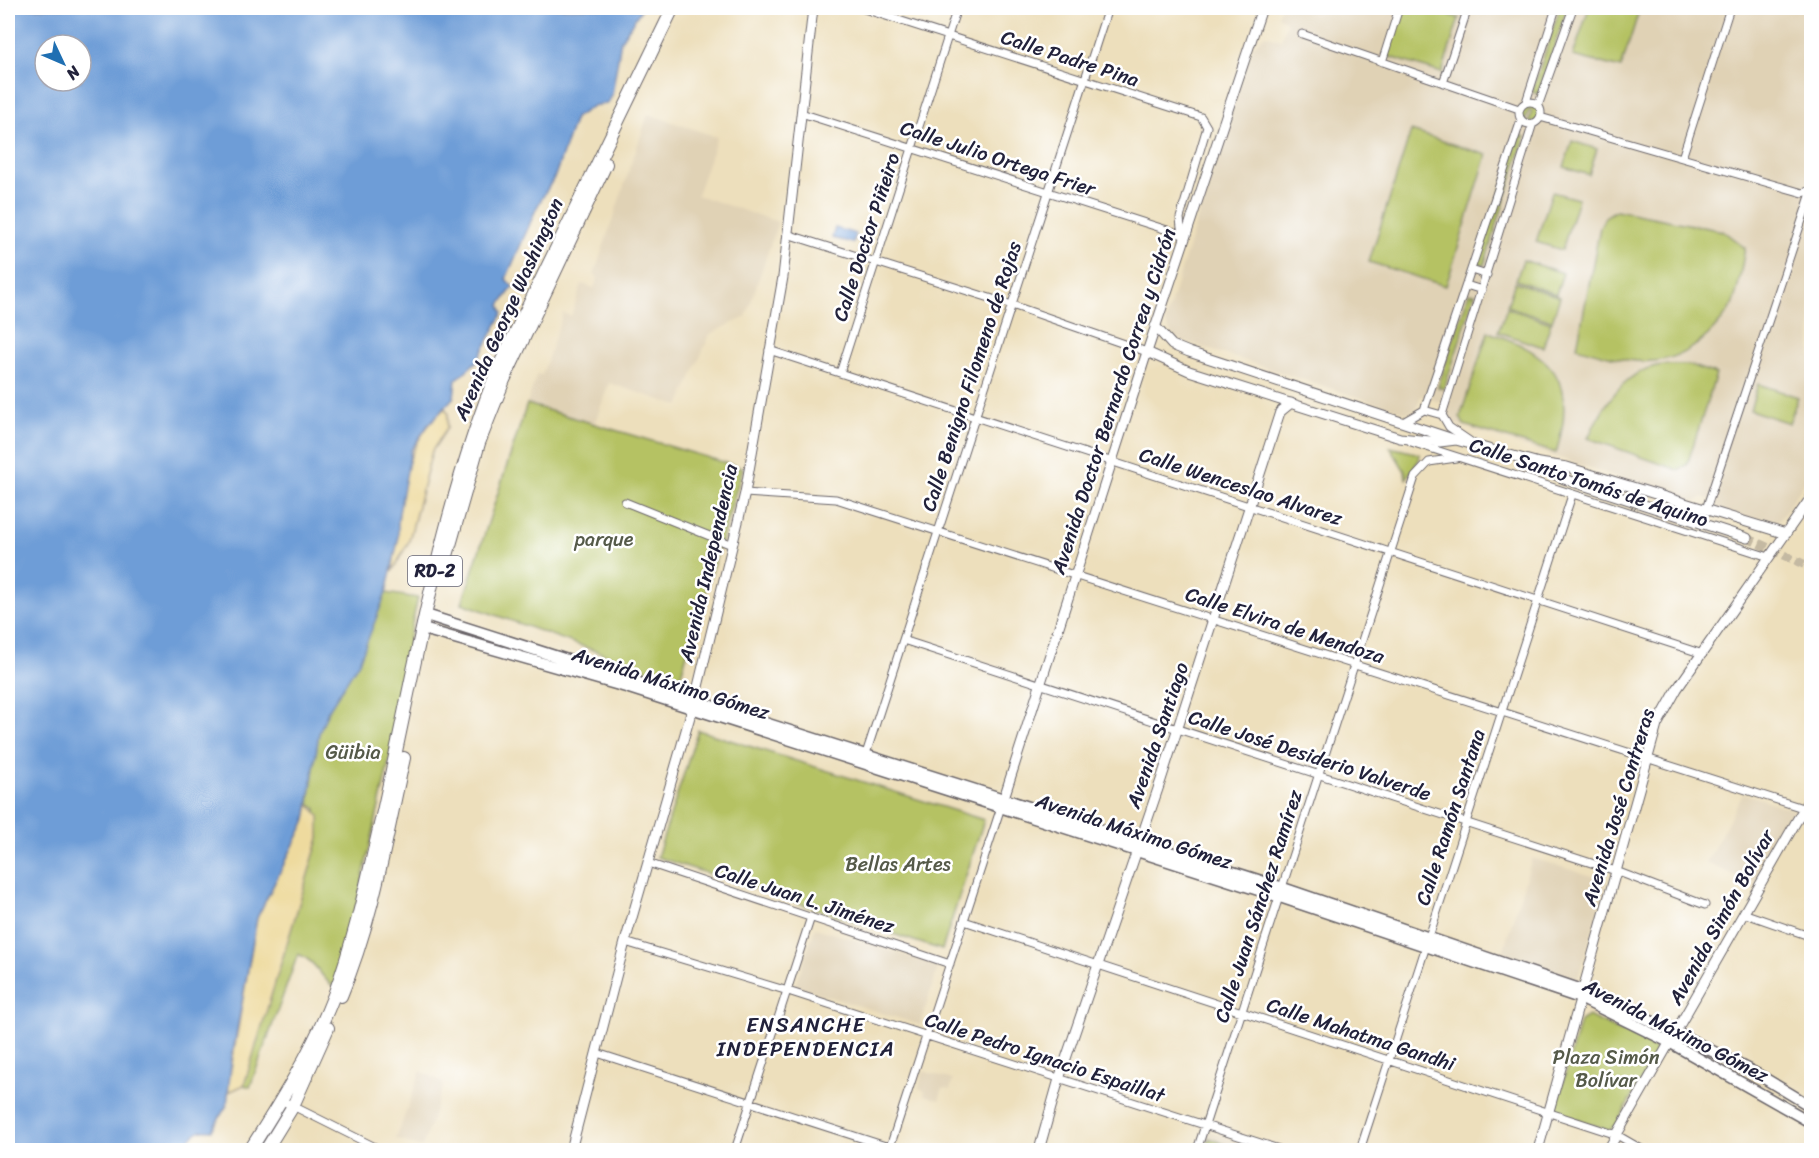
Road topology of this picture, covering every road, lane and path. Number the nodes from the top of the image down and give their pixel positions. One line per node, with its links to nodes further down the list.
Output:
1 (673, 8): 66 (highway, Avenida George Washington / RD-2)
2 (681, 8): 66 (highway, Avenida George Washington / RD-2)
3 (813, 8): 21 (main road, Avenida Independencia)
4 (861, 8): 14 (street, Calle Padre Pina)
5 (957, 8): 14 (street, Calle Doctor Piñeiro)
6 (1108, 8): 16 (street, Calle Benigno Filomeno de Rojas)
7 (1262, 8): 30 (main road, Avenida Doctor Bernardo Correa y Cidrón)
8 (1399, 8): 15 (street)
9 (1468, 8): 17 (street)
10 (1556, 8): 18 (street)
11 (1573, 8): 19 (street)
12 (1730, 8): 26 (street)
13 (1302, 34): 15 (street)
14 (948, 36): 16 (street, Calle Padre Pina); 25 (street, Calle Doctor Piñeiro)
15 (1382, 62): 17 (street)
16 (1085, 80): 28 (street, Calle Benigno Filomeno de Rojas); 30 (street, Calle Padre Pina)
17 (1443, 83): 20 (street)
18 (1526, 102): 19 (street); 20 (street)
19 (1538, 106): 22 (street)
20 (1519, 109): 23 (street)
21 (801, 113): 25 (street, Calle Julio Ortega Frier); 29 (main road, Avenida Independencia)
22 (1540, 117): 24 (street); 26 (street)
23 (1521, 120): 24 (street); 32 (street)
24 (1533, 123): 33 (street)
25 (912, 148): 28 (street, Calle Julio Ortega Frier); 31 (street, Calle Doctor Piñeiro)
26 (1682, 158): 27 (street)
27 (1812, 190): 57 (street)
28 (1048, 192): 30 (street, Calle Julio Ortega Frier); 36 (street, Calle Benigno Filomeno de Rojas)
29 (787, 234): 31 (street); 38 (main road, Avenida Independencia)
30 (1186, 234): 37 (main road, Avenida Doctor Bernardo Correa y Cidrón)
31 (875, 261): 36 (street); 40 (street, Calle Doctor Piñeiro)
32 (1471, 270): 33 (street); 34 (street)
33 (1487, 275): 35 (street)
34 (1466, 285): 35 (street); 42 (street)
35 (1482, 290): 43 (street)
36 (1012, 304): 39 (street); 44 (street, Calle Benigno Filomeno de Rojas)
37 (1155, 326): 39 (main road, Avenida Doctor Bernardo Correa y Cidrón); 45 (main road, Calle Santo Tomás de Aquino)
38 (769, 350): 40 (street, Calle Wenceslao Alvarez); 52 (main road, Avenida Independencia)
39 (1147, 352): 41 (main road, Calle Santo Tomás de Aquino); 50 (main road, Avenida Doctor Bernardo Correa y Cidrón)
40 (840, 373): 44 (street, Calle Wenceslao Alvarez)
41 (1291, 403): 46 (main road, Calle Santo Tomás de Aquino); 56 (main road, Avenida Santiago)
42 (1424, 410): 43 (street); 45 (street)
43 (1442, 415): 48 (street)
44 (975, 417): 50 (street, Calle Wenceslao Alvarez); 58 (street, Calle Benigno Filomeno de Rojas)
45 (1403, 422): 47 (main road, Calle Santo Tomás de Aquino)
46 (1400, 438): 47 (main road, Calle Santo Tomás de Aquino); 49 (street, Calle Santo Tomás de Aquino)
47 (1456, 440): 48 (main road, Calle Santo Tomás de Aquino)
48 (1474, 444): 51 (main road, Calle Santo Tomás de Aquino)
49 (1456, 458): 53 (street, Calle Santo Tomás de Aquino); 62 (street, Calle Juan Sánchez Ramírez)
50 (1112, 462): 56 (street, Calle Wenceslao Alvarez); 64 (main road, Avenida Doctor Bernardo Correa y Cidrón)
51 (1539, 463): 57 (main road, Calle Santo Tomás de Aquino); 60 (main road)
52 (745, 493): 58 (street, Calle Elvira de Mendoza); 61 (main road, Avenida Independencia)
53 (1572, 495): 63 (street, Calle Santo Tomás de Aquino); 65 (street, Calle Ramón Santana)
54 (1812, 496): 59 (main road, Avenida José Contreras)
55 (625, 502): 61 (street)
56 (1250, 507): 62 (street, Calle Wenceslao Alvarez); 67 (main road, Avenida Santiago)
57 (1706, 508): 59 (main road, Calle Santo Tomás de Aquino)
58 (938, 531): 64 (street, Calle Elvira de Mendoza); 69 (street, Calle Benigno Filomeno de Rojas)
59 (1786, 534): 63 (main road, Avenida José Contreras)
60 (1747, 538)
61 (732, 545): 73 (main road, Avenida Independencia)
62 (1390, 552): 65 (street, Calle Wenceslao Alvarez); 71 (street, Calle Juan Sánchez Ramírez)
63 (1769, 558): 70 (main road, Avenida José Contreras)
64 (1075, 575): 67 (street, Calle Elvira de Mendoza); 72 (main road, Avenida Doctor Bernardo Correa y Cidrón)
65 (1538, 600): 70 (street, Calle Wenceslao Alvarez); 74 (street, Calle Ramón Santana)
66 (429, 616): 68 (highway, Avenida George Washington / RD-2); 73 (main road, Avenida Máximo Gómez)
67 (1214, 621): 71 (street, Calle Elvira de Mendoza); 75 (main road, Avenida Santiago)
68 (426, 630): 73 (main road, Avenida Máximo Gómez); 104 (highway, Avenida George Washington / RD-2); 106 (highway, Avenida George Washington / RD-2)
69 (903, 640): 72 (street, Calle José Desiderio Valverde); 76 (street, Calle Benigno Filomeno de Rojas)
70 (1703, 654): 77 (main road, Avenida José Contreras)
71 (1353, 664): 74 (street, Calle Elvira de Mendoza); 78 (street, Calle Juan Sánchez Ramírez)
72 (1041, 684): 75 (street, Calle José Desiderio Valverde); 80 (main road, Avenida Doctor Bernardo Correa y Cidrón)
73 (694, 704): 76 (main road, Avenida Máximo Gómez); 80 (main road, Avenida Máximo Gómez); 84 (main road, Avenida Independencia)
74 (1502, 712): 77 (street, Calle Elvira de Mendoza); 82 (street, Calle Ramón Santana)
75 (1178, 729): 78 (street, Calle José Desiderio Valverde); 83 (main road, Avenida Santiago)
76 (866, 754): 80 (main road, Avenida Máximo Gómez)
77 (1648, 759): 81 (street, Calle Elvira de Mendoza); 85 (main road, Avenida José Contreras)
78 (1318, 774): 82 (street, Calle José Desiderio Valverde); 86 (street, Calle Juan Sánchez Ramírez)
79 (1812, 794): 81 (main road, Avenida Simón Bolívar)
80 (1003, 803): 83 (main road, Avenida Máximo Gómez); 90 (street)
81 (1807, 809): 88 (main road, Avenida Simón Bolívar)
82 (1466, 822): 85 (street, Calle José Desiderio Valverde); 93 (street, Calle Ramón Santana)
83 (1139, 847): 86 (main road, Avenida Máximo Gómez); 95 (main road, Avenida Santiago)
84 (648, 863): 89 (street, Calle Juan L. Jiménez); 92 (main road, Avenida Independencia)
85 (1616, 871): 87 (street, Calle José Desiderio Valverde); 97 (main road, Avenida José Contreras)
86 (1279, 891): 93 (main road, Avenida Máximo Gómez); 98 (street, Calle Juan Sánchez Ramírez)
87 (1705, 905)
88 (1743, 913): 91 (street); 100 (main road, Avenida Simón Bolívar)
89 (812, 917): 94 (street, Calle Juan L. Jiménez); 96 (street)
90 (964, 921): 94 (street); 95 (street, Calle Mahatma Gandhi)
91 (1812, 937)
92 (625, 942): 96 (street, Calle Pedro Ignacio Espaillat); 101 (main road, Avenida Independencia)
93 (1427, 943): 97 (main road, Avenida Máximo Gómez); 102 (street, Calle Ramón Santana)
94 (950, 964): 99 (street)
95 (1098, 966): 98 (street, Calle Mahatma Gandhi); 103 (main road, Avenida Santiago)
96 (788, 992): 99 (street, Calle Pedro Ignacio Espaillat); 105 (street)
97 (1581, 994): 100 (main road, Avenida Máximo Gómez); 108 (main road, Avenida José Contreras)
98 (1241, 1011): 102 (street, Calle Mahatma Gandhi); 110 (street, Calle Juan Sánchez Ramírez)
99 (926, 1036): 103 (street, Calle Pedro Ignacio Espaillat); 112 (street)
100 (1674, 1038): 107 (main road, Avenida Máximo Gómez); 109 (main road, Avenida Máximo Gómez); 111 (main road, Avenida Simón Bolívar)
101 (597, 1053): 105 (street); 116 (main road, Avenida Independencia)
102 (1390, 1059): 108 (street, Calle Mahatma Gandhi); 122 (street, Calle Ramón Santana)
103 (1059, 1079): 110 (street, Calle Pedro Ignacio Espaillat); 119 (main road, Avenida Santiago)
104 (281, 1100): 106 (street); 113 (highway, Avenida George Washington / RD-2)
105 (751, 1103): 112 (street); 117 (street)
106 (293, 1106): 114 (highway, Avenida George Washington / RD-2); 115 (street)
107 (1812, 1107)
108 (1549, 1115): 111 (street, Calle Mahatma Gandhi); 123 (main road, Avenida José Contreras)
109 (1812, 1123)
110 (1205, 1126): 120 (street, Calle Juan Sánchez Ramírez); 121 (street, Calle Pedro Ignacio Espaillat)
111 (1617, 1135): 124 (main road, Avenida Simón Bolívar); 125 (street, Calle Mahatma Gandhi)
112 (889, 1149): 118 (street)
113 (250, 1150)
114 (266, 1150)
115 (381, 1150)
116 (571, 1150)
117 (735, 1150)
118 (898, 1150)
119 (1039, 1150)
120 (1197, 1150)
121 (1282, 1150)
122 (1360, 1150)
123 (1538, 1150)
124 (1608, 1150)
125 (1643, 1150)

